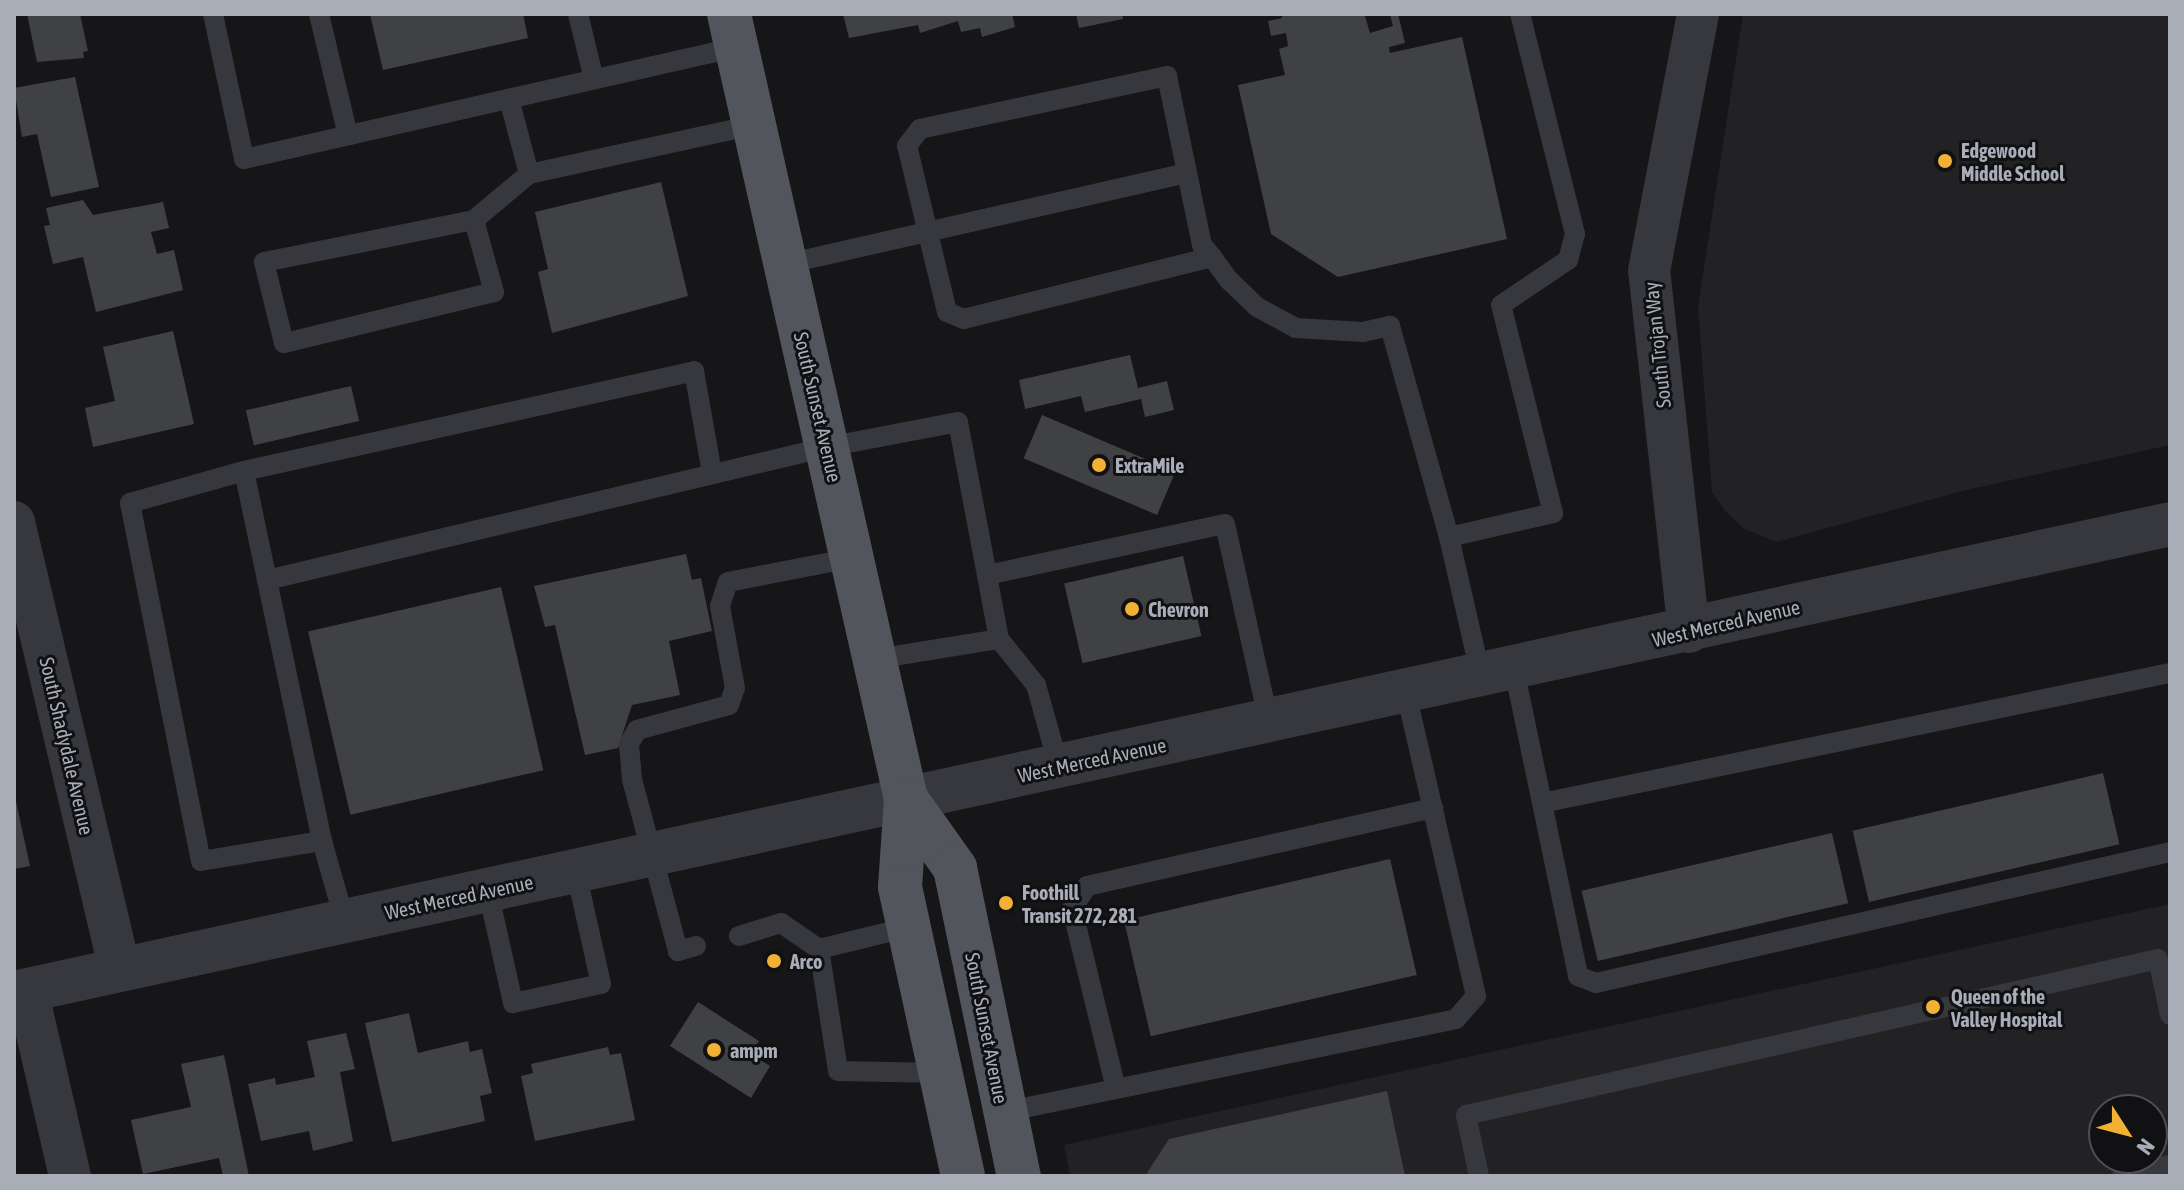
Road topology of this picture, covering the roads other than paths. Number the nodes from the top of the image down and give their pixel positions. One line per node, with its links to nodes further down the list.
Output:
1 (213, 14): 10 (lane)
2 (319, 14): 10 (lane)
3 (578, 14): 7 (lane)
4 (1520, 14): 22 (lane)
5 (1698, 14): 26 (street, South Trojan Way)
6 (733, 30): 7 (lane); 9 (main road, South Sunset Avenue)
7 (594, 79): 8 (lane)
8 (509, 99): 10 (lane); 12 (lane)
9 (754, 125): 12 (lane); 16 (main road, South Sunset Avenue)
10 (348, 136)
11 (1187, 173): 14 (lane); 14 (lane); 15 (lane)
12 (529, 174): 13 (lane)
13 (474, 220): 13 (lane)
14 (927, 233): 15 (lane); 16 (lane)
15 (1212, 257): 22 (lane)
16 (786, 264): 17 (main road, South Sunset Avenue)
17 (827, 447): 19 (lane); 23 (main road, South Sunset Avenue); 24 (lane)
18 (244, 471): 19 (lane); 25 (lane); 37 (lane)
19 (712, 473): 25 (lane)
20 (14, 522): 47 (street, South Shadydale Avenue)
21 (2170, 524): 26 (street, West Merced Avenue)
22 (1449, 537): 29 (lane)
23 (852, 558): 28 (main road, South Sunset Avenue); 39 (lane)
24 (987, 575): 27 (lane); 32 (lane)
25 (267, 580): 37 (lane)
26 (1689, 632): 29 (street, West Merced Avenue)
27 (999, 639): 28 (lane); 33 (lane)
28 (875, 659): 34 (main road, South Sunset Avenue)
29 (1497, 673): 31 (street, West Merced Avenue); 35 (lane)
30 (2170, 673): 35 (lane)
31 (1406, 693): 32 (street, West Merced Avenue); 36 (lane)
32 (1269, 722): 33 (street, West Merced Avenue)
33 (1059, 767): 34 (street, West Merced Avenue)
34 (906, 799): 39 (street, West Merced Avenue); 43 (main road, South Sunset Avenue); 52 (main road, South Sunset Avenue)
35 (1542, 803): 38 (lane)
36 (1433, 808): 51 (lane); 51 (lane)
37 (322, 841): 42 (lane)
38 (2170, 852)
39 (656, 854): 40 (street, West Merced Avenue); 45 (lane)
40 (576, 872): 41 (street, West Merced Avenue); 41 (lane)
41 (488, 891): 42 (street, West Merced Avenue)
42 (345, 922): 47 (street, West Merced Avenue)
43 (909, 927): 46 (lane); 50 (main road, South Sunset Avenue)
44 (739, 936): 46 (lane)
45 (696, 946)
46 (819, 949): 50 (lane)
47 (120, 971): 48 (street, West Merced Avenue)
48 (20, 991): 54 (street)
49 (2170, 1015): 57 (lane)
50 (941, 1073): 55 (main road, South Sunset Avenue)
51 (1116, 1089): 52 (lane)
52 (1004, 1112): 56 (main road, South Sunset Avenue)
53 (2170, 1165): 58 (lane)
54 (70, 1176)
55 (963, 1176)
56 (1019, 1176)
57 (1479, 1176)
58 (2122, 1176)

